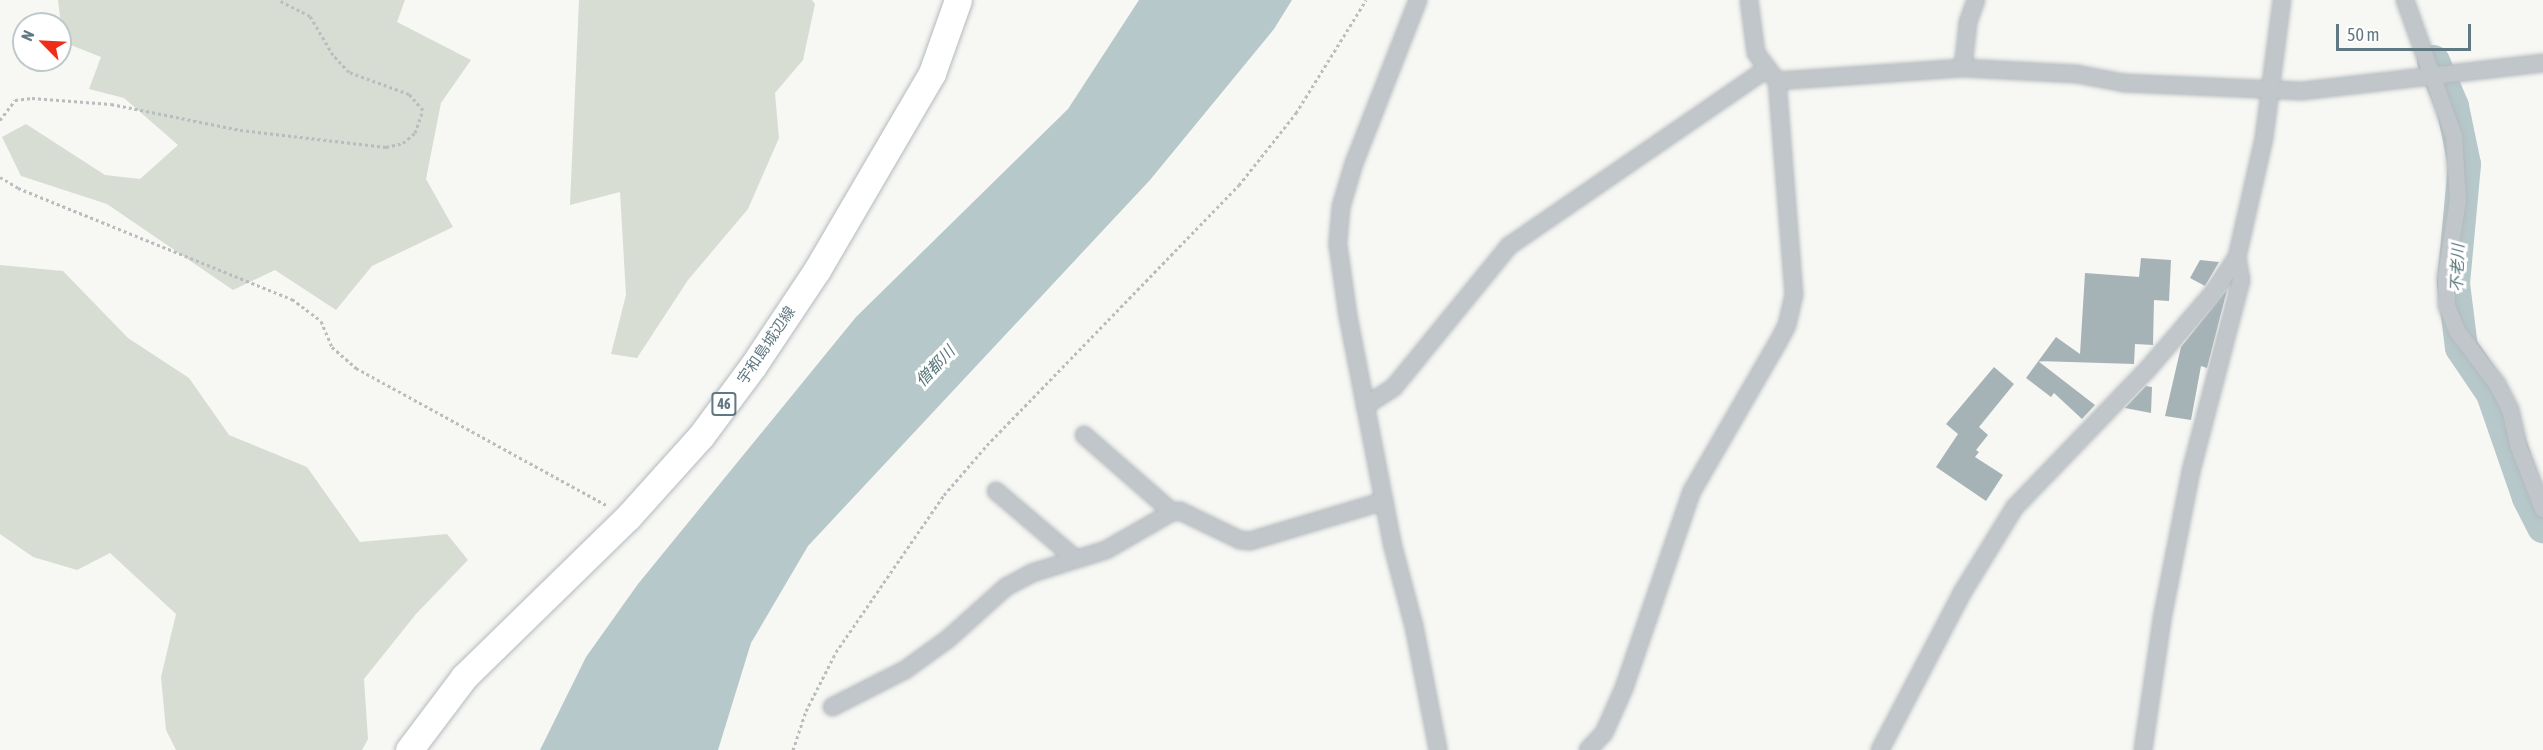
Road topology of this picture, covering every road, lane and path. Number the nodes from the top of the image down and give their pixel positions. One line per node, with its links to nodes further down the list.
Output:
1 (278, 0): 14 (path)
2 (958, 0): 23 (main road, 宇和島城辺線 / 46)
3 (1366, 0): 27 (path)
4 (1418, 0): 17 (street)
5 (1749, 0): 11 (street)
6 (1976, 0): 10 (street)
7 (2282, 0): 13 (street)
8 (2405, 0): 12 (street)
9 (2543, 63): 12 (street)
10 (1963, 68): 11 (street); 13 (street)
11 (1772, 75): 17 (street); 29 (street)
12 (2436, 78): 13 (street); 21 (street)
13 (2270, 90): 16 (street)
14 (0, 120)
15 (0, 177): 23 (path)
16 (2237, 257): 30 (street); 31 (street)
17 (1365, 405): 20 (street)
18 (1084, 435): 22 (street)
19 (996, 491): 24 (street)
20 (1384, 501): 22 (street); 28 (street)
21 (2543, 508)
22 (1172, 512): 24 (street)
23 (628, 518): 26 (main road, 宇和島城辺線 / 46)
24 (1076, 559): 25 (street)
25 (832, 707)
26 (409, 750)
27 (793, 750)
28 (1438, 750)
29 (1588, 750)
30 (1880, 750)
31 (2143, 750)

